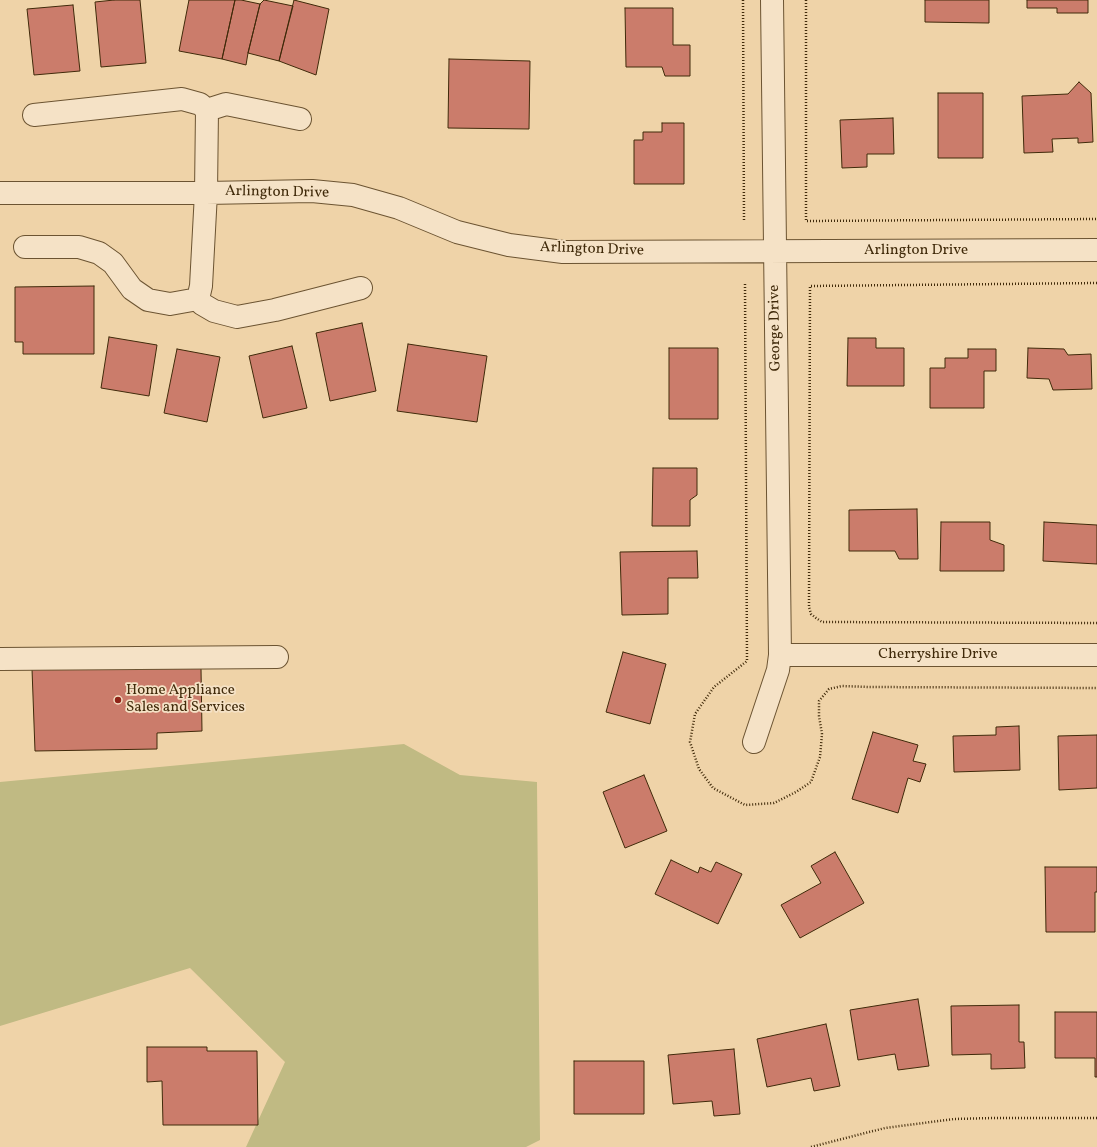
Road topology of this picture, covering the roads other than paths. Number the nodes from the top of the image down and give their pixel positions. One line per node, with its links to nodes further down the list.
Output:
1 (772, 0): 9 (street, George Drive)
2 (206, 110): 3 (street); 4 (street); 5 (street)
3 (34, 115)
4 (300, 119)
5 (206, 192): 6 (street, Arlington Drive); 9 (street, Arlington Drive); 11 (street)
6 (0, 193)
7 (25, 247): 11 (street)
8 (1097, 250): 9 (street, Arlington Drive)
9 (775, 251): 12 (street, George Drive)
10 (361, 288): 11 (street)
11 (198, 299)
12 (780, 655): 13 (street, Cherryshire Drive); 16 (street, George Drive)
13 (1097, 655)
14 (277, 657): 15 (street)
15 (0, 659)
16 (754, 742)

